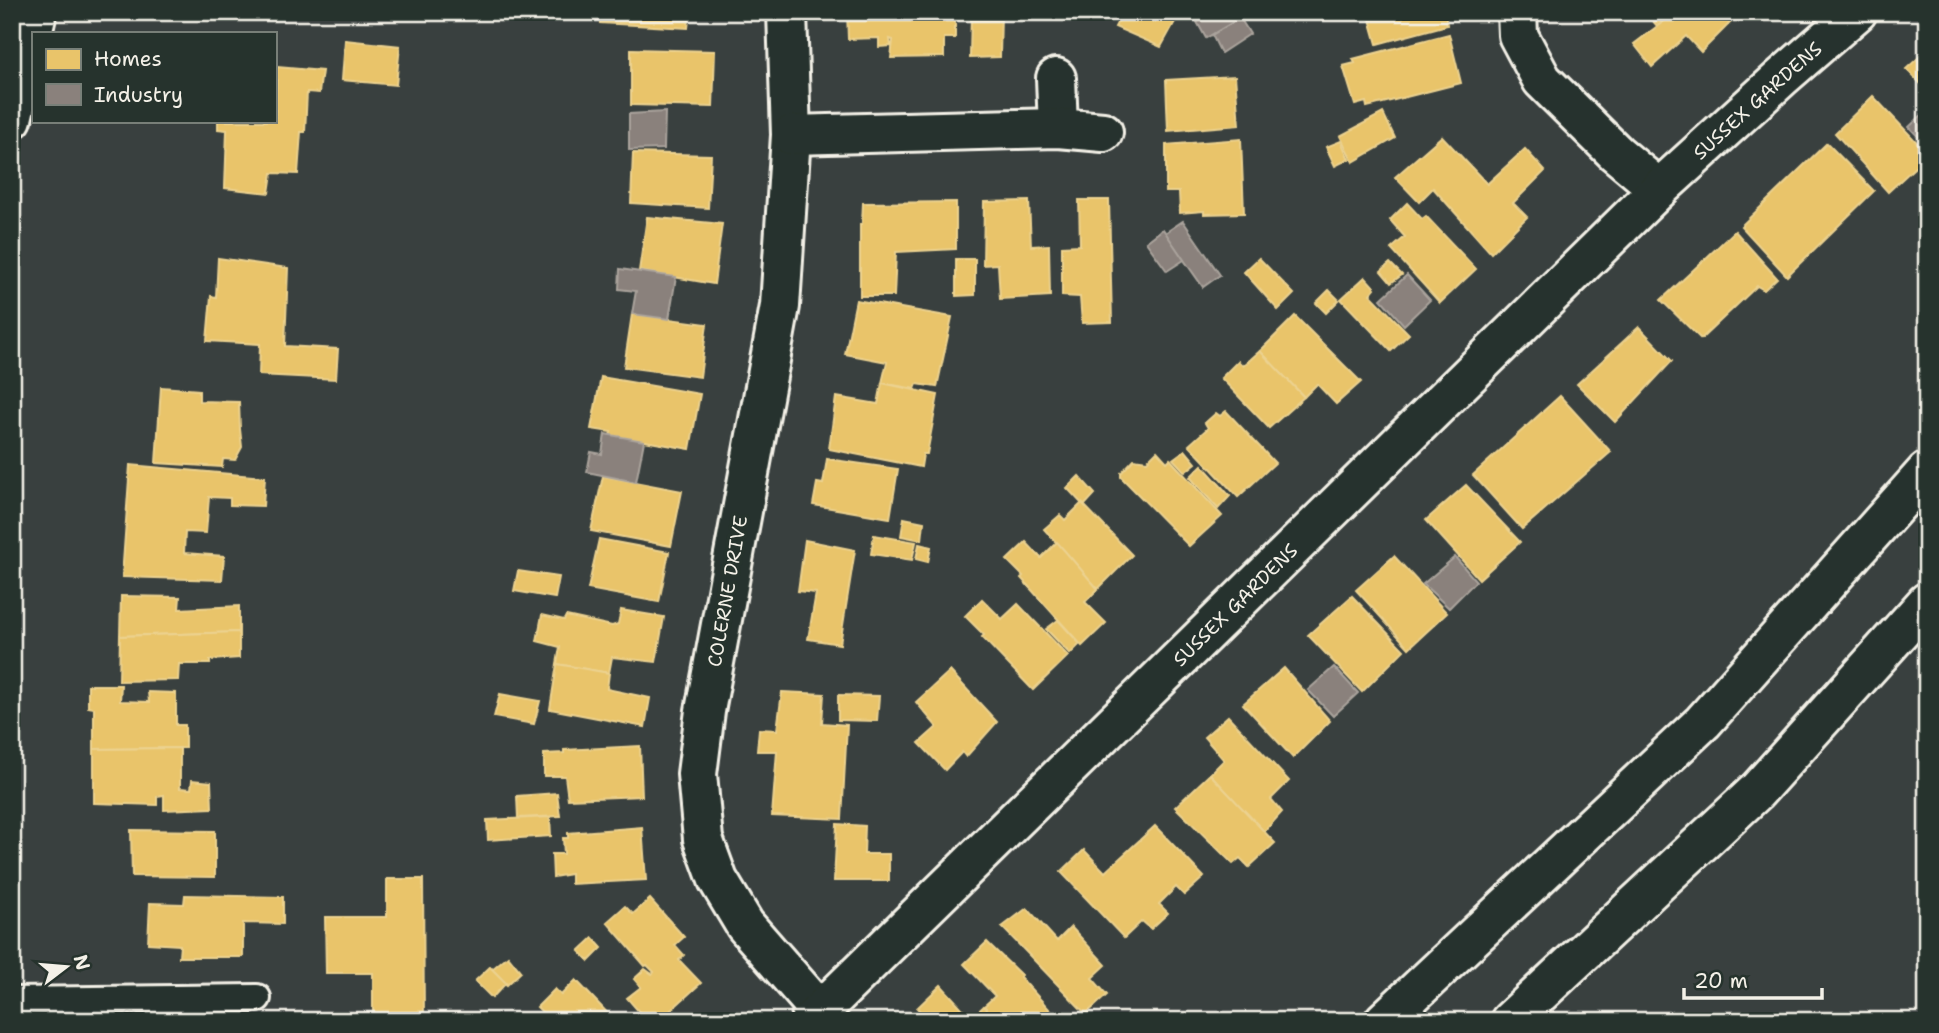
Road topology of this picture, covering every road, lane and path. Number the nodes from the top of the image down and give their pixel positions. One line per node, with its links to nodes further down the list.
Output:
1 (37, 12): 5 (street)
2 (787, 12): 11 (street, COLERNE DRIVE)
3 (1517, 12): 12 (street)
4 (1857, 12): 12 (street, SUSSEX GARDENS)
5 (32, 32)
6 (32, 33): 8 (street)
7 (1056, 78): 9 (street)
8 (12, 119)
9 (1058, 128): 10 (street); 11 (street)
10 (1103, 132)
11 (791, 135): 17 (street, COLERNE DRIVE)
12 (1659, 189): 17 (street, SUSSEX GARDENS)
13 (1927, 471): 18 (street)
14 (1927, 602): 19 (street)
15 (257, 998): 16 (lane)
16 (12, 1001)
17 (815, 1016)
18 (1384, 1021)
19 (1510, 1021)

